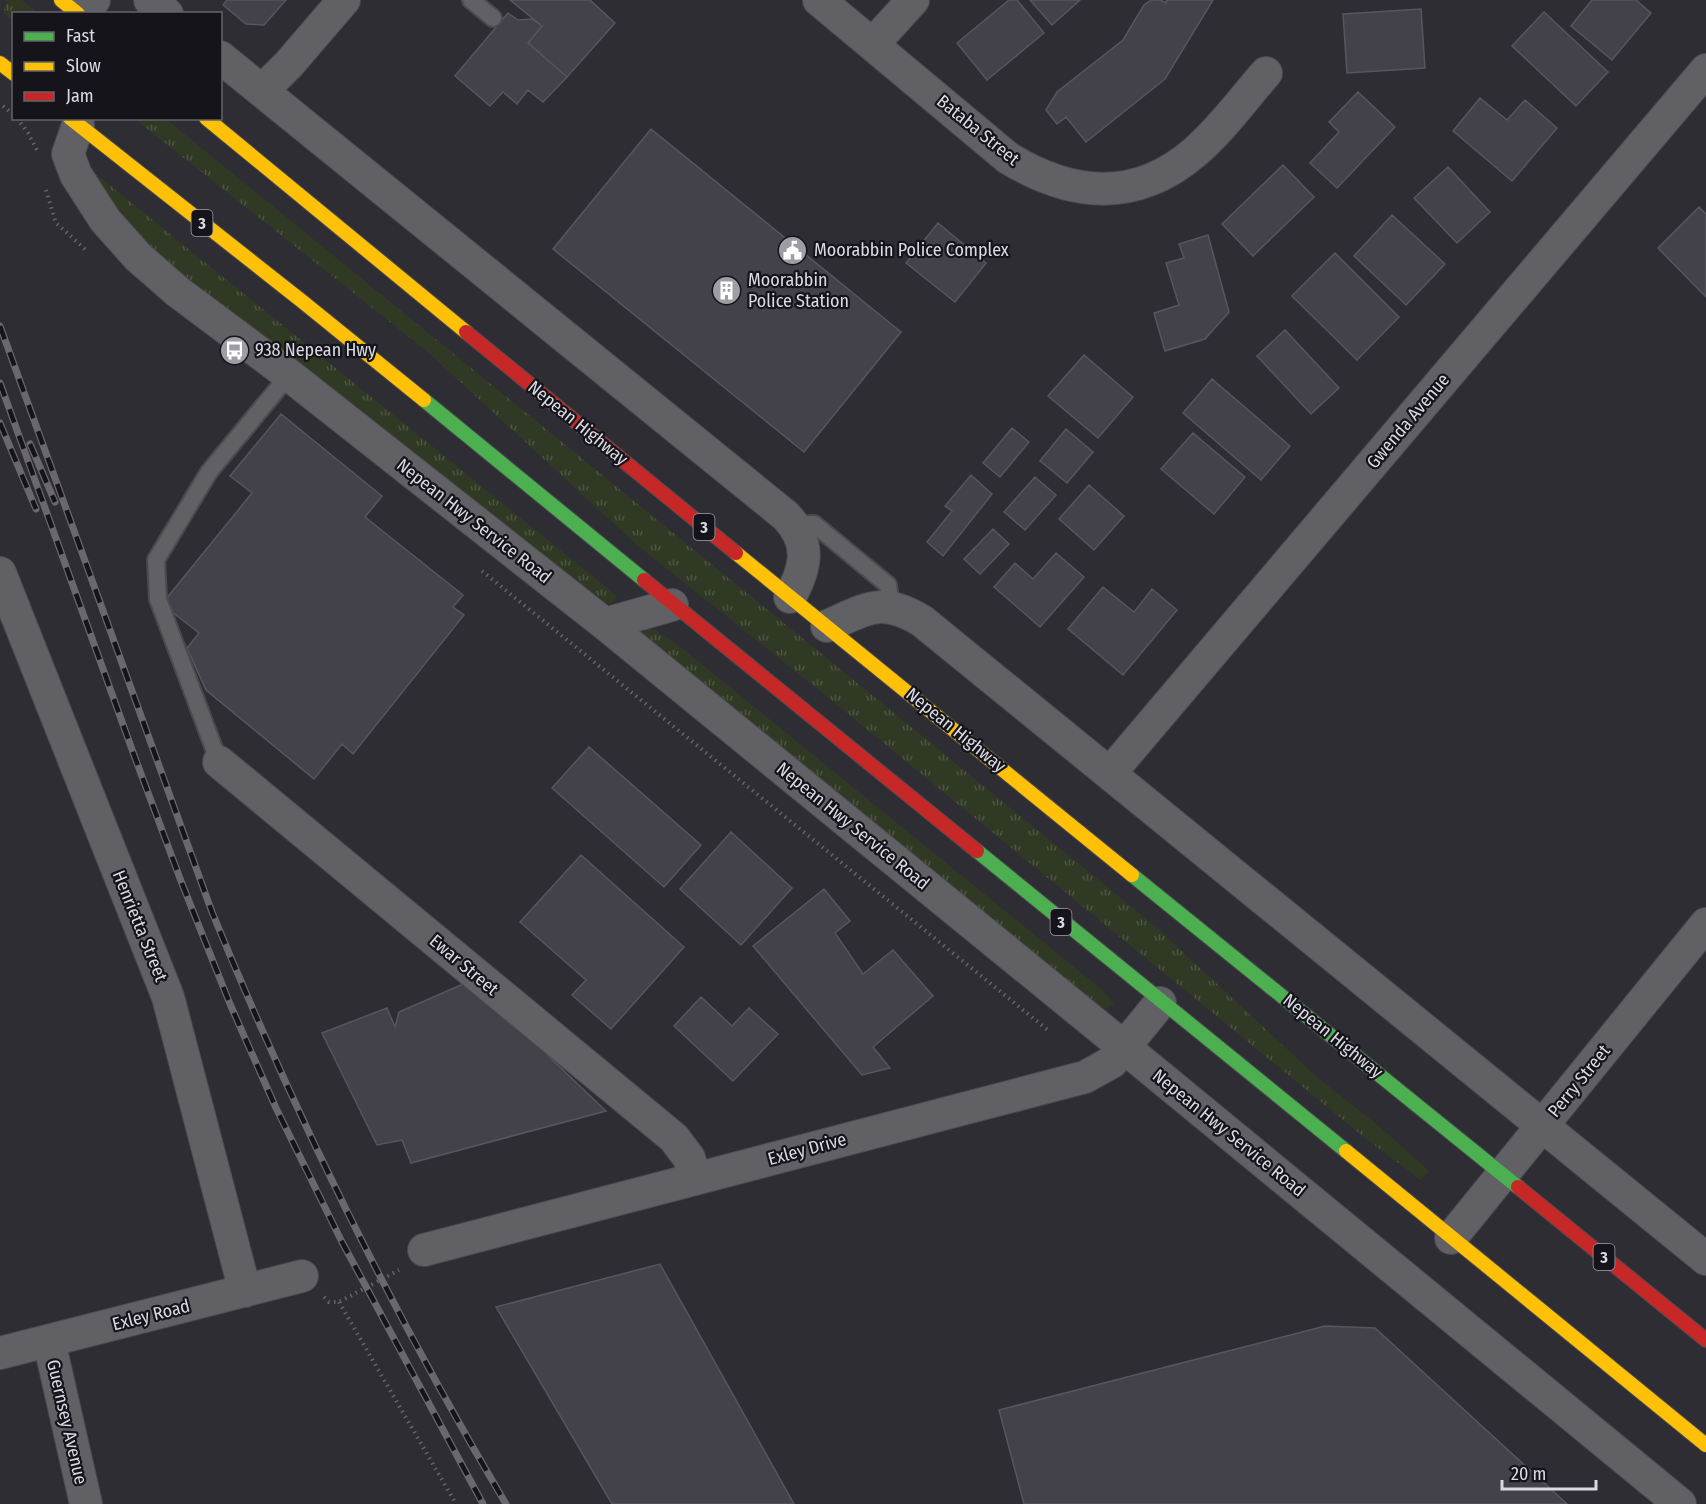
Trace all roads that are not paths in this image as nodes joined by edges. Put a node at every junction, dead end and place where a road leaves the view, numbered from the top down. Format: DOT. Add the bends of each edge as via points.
graph roads {
  1 [pos="61,0"];
  2 [pos="94,0"];
  3 [pos="150,0"];
  4 [pos="344,0"];
  5 [pos="471,0"];
  6 [pos="819,0"];
  7 [pos="914,0"];
  8 [pos="77,12"];
  9 [pos="82,12"];
  10 [pos="165,12"];
  11 [pos="493,18"];
  12 [pos="873,44"];
  13 [pos="222,59"];
  14 [pos="0,63"];
  15 [pos="1706,70"];
  16 [pos="12,72"];
  17 [pos="1266,73"];
  18 [pos="262,91"];
  19 [pos="208,120"];
  20 [pos="74,122"];
  21 [pos="289,375"];
  22 [pos="795,525"];
  23 [pos="0,573"];
  24 [pos="790,597"];
  25 [pos="672,605"];
  26 [pos="891,606"];
  27 [pos="605,624"];
  28 [pos="827,626"];
  29 [pos="219,762"];
  30 [pos="1110,773"];
  31 [pos="1706,924"];
  32 [pos="1160,1002"];
  33 [pos="1125,1048"];
  34 [pos="1544,1125"];
  35 [pos="1503,1174"];
  36 [pos="694,1178"];
  37 [pos="1451,1238"];
  38 [pos="424,1250"];
  39 [pos="1706,1258"];
  40 [pos="302,1276"];
  41 [pos="244,1291"];
  42 [pos="1706,1340"];
  43 [pos="49,1341"];
  44 [pos="0,1353"];
  45 [pos="1706,1445"];
  46 [pos="86,1504"];
  47 [pos="1680,1504"];
  1 -- 8 [label="highway"];
  2 -- 9 [label="street"];
  3 -- 10 [label="street"];
  4 -- 18 [label="street"];
  5 -- 11 [label="lane"];
  6 -- 12 [label="street, Bataba Street"];
  7 -- 12 [label="street"];
  12 -- 17 [label="street, Bataba Street" via="1008,158 1052,180 1088,188 1137,184 1179,165"];
  13 -- 18 [label="street"];
  14 -- 16 [label="highway"];
  15 -- 30 [label="street, Gwenda Avenue"];
  18 -- 22 [label="street"];
  19 -- 24 [label="highway, Nepean Highway / 3"];
  20 -- 21 [label="street, Nepean Hwy Service Road" via="68,154 76,175 105,220 138,257 178,292"];
  20 -- 25 [label="highway, 3" via="303,302"];
  21 -- 27 [label="street, Nepean Hwy Service Road"];
  21 -- 29 [label="lane" via="209,472 156,560 158,599"];
  22 -- 24 [label="street" via="804,548 804,564"];
  22 -- 26 [label="lane" via="814,524 888,585"];
  23 -- 41 [label="street, Henrietta Street" via="168,997"];
  24 -- 28 [label="highway, Nepean Highway / 3"];
  25 -- 27 [label="street"];
  25 -- 32 [label="highway, 3"];
  26 -- 28 [label="street" via="871,608"];
  26 -- 30 [label="street" via="922,621"];
  27 -- 33 [label="street, Nepean Hwy Service Road"];
  28 -- 35 [label="highway, Nepean Highway / 3"];
  29 -- 36 [label="street, Ewar Street" via="674,1138 689,1158"];
  30 -- 34 [label="street"];
  31 -- 34 [label="street, Perry Street"];
  32 -- 33 [label="street, Exley Drive"];
  32 -- 37 [label="highway, 3"];
  33 -- 36 [label="street, Exley Drive" via="1112,1062 1085,1077"];
  33 -- 47 [label="street, Nepean Hwy Service Road"];
  34 -- 35 [label="street, Perry Street"];
  34 -- 39 [label="street"];
  35 -- 37 [label="street, Perry Street"];
  35 -- 42 [label="highway, Nepean Highway / 3"];
  36 -- 38 [label="street, Exley Drive"];
  37 -- 45 [label="highway, 3"];
  40 -- 41 [label="street, Exley Road"];
  41 -- 43 [label="street, Exley Road"];
  43 -- 44 [label="street, Exley Road"];
  43 -- 46 [label="street, Guernsey Avenue"];
}
